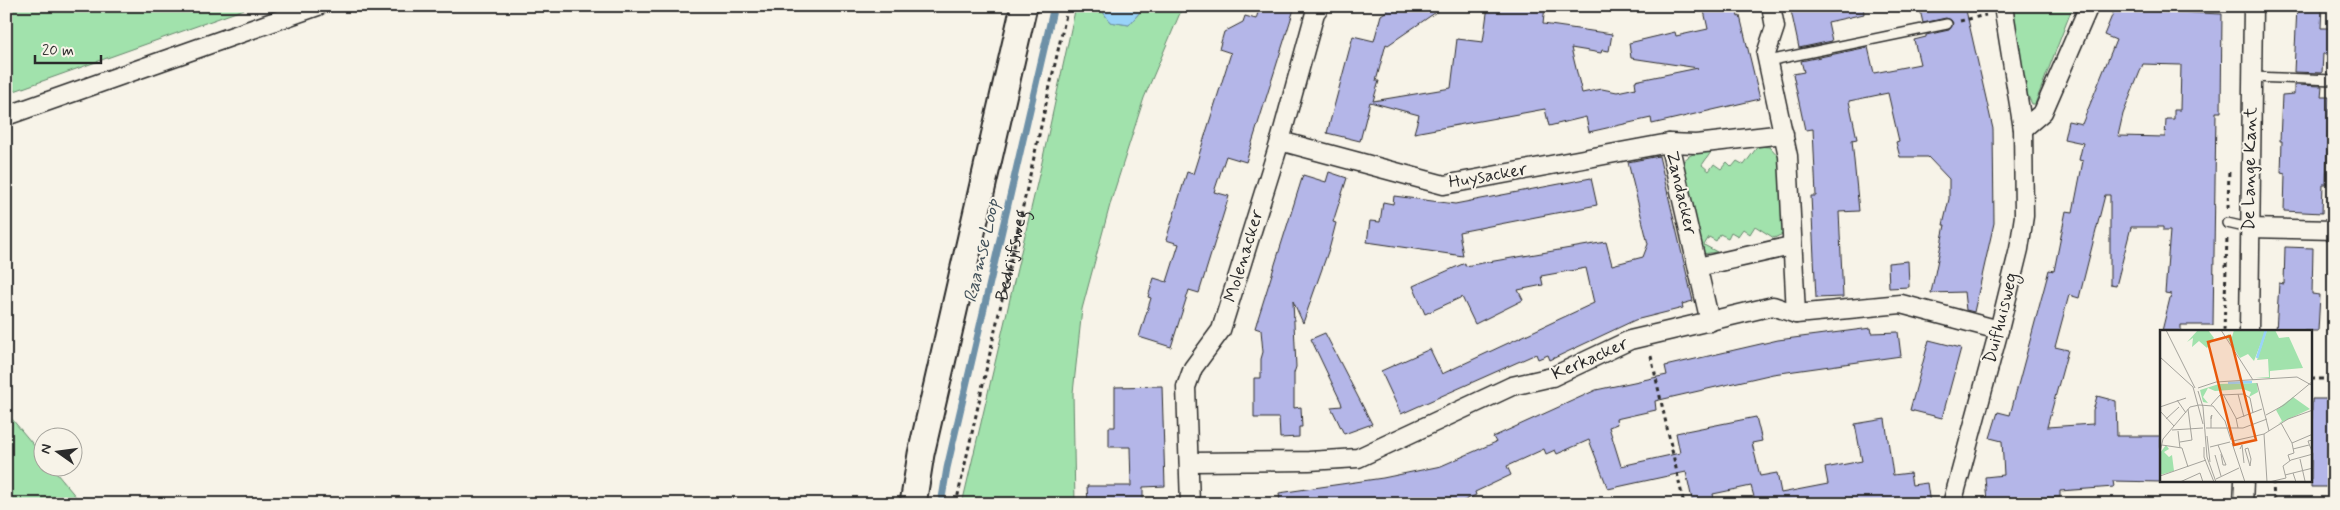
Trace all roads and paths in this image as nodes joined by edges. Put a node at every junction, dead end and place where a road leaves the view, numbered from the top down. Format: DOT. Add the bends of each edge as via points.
graph roads {
  1 [pos="318,6"];
  2 [pos="1024,6"];
  3 [pos="1068,6"];
  4 [pos="1320,6"];
  5 [pos="1771,6"];
  6 [pos="2088,6"];
  7 [pos="2254,6"];
  8 [pos="2003,9"];
  9 [pos="1947,24"];
  10 [pos="1768,61"];
  11 [pos="2252,77"];
  12 [pos="2334,80"];
  13 [pos="6,116"];
  14 [pos="2023,129"];
  15 [pos="1784,134"];
  16 [pos="1280,141"];
  17 [pos="1669,143"];
  18 [pos="2227,223"];
  19 [pos="2249,228"];
  20 [pos="2334,230"];
  21 [pos="1791,246"];
  22 [pos="1698,267"];
  23 [pos="1796,314"];
  24 [pos="1710,322"];
  25 [pos="1999,330"];
  26 [pos="2249,330"];
  27 [pos="1646,336"];
  28 [pos="2312,379"];
  29 [pos="2334,379"];
  30 [pos="1189,462"];
  31 [pos="2244,482"];
  32 [pos="2273,482"];
  33 [pos="913,504"];
  34 [pos="956,504"];
  35 [pos="1190,504"];
  36 [pos="1684,504"];
  37 [pos="1952,504"];
  38 [pos="2243,504"];
  39 [pos="2274,504"];
  1 -- 13 [label="street"];
  2 -- 33 [label="main road" via="923,444"];
  3 -- 34 [label="path, Bedrijfsweg"];
  4 -- 16 [label="street, Molenacker" via="1315,14"];
  5 -- 10 [label="street" via="1776,27 1766,54"];
  6 -- 14 [label="street" via="2043,112"];
  7 -- 11 [label="street, De Lange Kant"];
  8 -- 9 [label="path"];
  8 -- 14 [label="street, Duifhuisweg"];
  9 -- 10 [label="lane"];
  10 -- 15 [label="street"];
  11 -- 12 [label="lane"];
  11 -- 19 [label="street, De Lange Kant"];
  14 -- 25 [label="street, Duifhuisweg" via="2024,216"];
  15 -- 17 [label="street, Zandacker" via="1696,144"];
  15 -- 21 [label="street" via="1788,156"];
  16 -- 17 [label="street, Huysacker" via="1444,185"];
  16 -- 30 [label="street, Molenacker" via="1221,330 1193,368 1186,387"];
  17 -- 22 [label="street, Zandacker"];
  18 -- 19 [label="lane"];
  19 -- 20 [label="street"];
  19 -- 26 [label="street, De Lange Kant"];
  21 -- 22 [label="street"];
  21 -- 23 [label="street"];
  22 -- 24 [label="street, Zandacker"];
  23 -- 24 [label="street, Kerkacker" via="1773,306"];
  23 -- 25 [label="street, Kerkacker" via="1901,304"];
  24 -- 27 [label="street, Kerkacker"];
  25 -- 37 [label="street, Duifhuisweg"];
  27 -- 30 [label="street, Kerkacker" via="1630,340 1552,377 1512,386 1358,458 1309,462"];
  27 -- 36 [label="path"];
  28 -- 29 [label="path"];
  30 -- 35 [label="street, Molenacker"];
  31 -- 38 [label="street"];
  32 -- 39 [label="path"];
}
